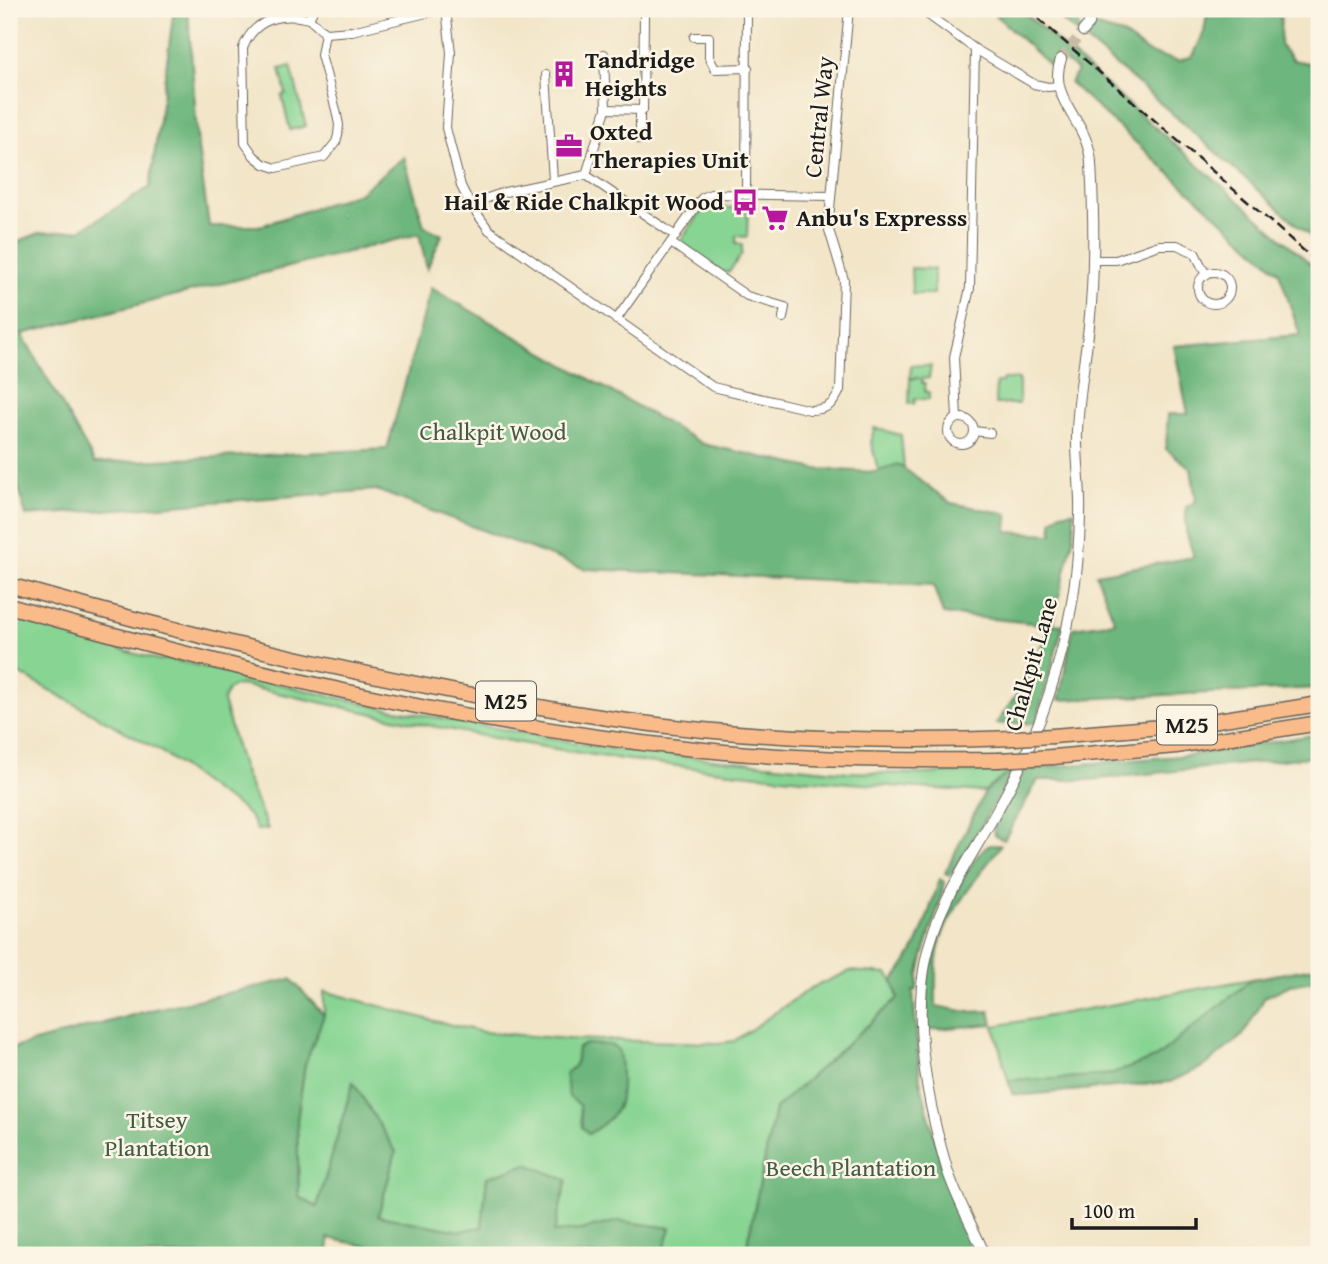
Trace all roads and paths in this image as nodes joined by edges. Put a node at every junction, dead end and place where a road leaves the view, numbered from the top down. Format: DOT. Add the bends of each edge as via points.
graph roads {
  1 [pos="314,9"];
  2 [pos="444,9"];
  3 [pos="747,9"];
  4 [pos="849,9"];
  5 [pos="920,9"];
  6 [pos="1091,9"];
  7 [pos="644,13"];
  8 [pos="309,19"];
  9 [pos="1083,32"];
  10 [pos="325,33"];
  11 [pos="694,37"];
  12 [pos="975,49"];
  13 [pos="604,54"];
  14 [pos="1061,59"];
  15 [pos="748,68"];
  16 [pos="546,75"];
  17 [pos="1058,86"];
  18 [pos="606,109"];
  19 [pos="640,110"];
  20 [pos="640,140"];
  21 [pos="586,175"];
  22 [pos="553,180"];
  23 [pos="746,195"];
  24 [pos="831,196"];
  25 [pos="470,204"];
  26 [pos="673,239"];
  27 [pos="1093,260"];
  28 [pos="1206,275"];
  29 [pos="783,318"];
  30 [pos="615,320"];
  31 [pos="957,418"];
  32 [pos="974,431"];
  33 [pos="989,433"];
  34 [pos="9,585"];
  35 [pos="9,606"];
  36 [pos="1319,704"];
  37 [pos="1319,723"];
  38 [pos="985,1255"];
  1 -- 8 [label="street"];
  2 -- 10 [label="street"];
  2 -- 25 [label="street, Central Way" via="451,53 446,128"];
  3 -- 15 [label="street"];
  4 -- 24 [label="street, Central Way"];
  5 -- 12 [label="street"];
  6 -- 9 [label="street"];
  7 -- 19 [label="street"];
  8 -- 10 [label="street"];
  8 -- 10 [label="street" via="283,16 263,22 243,48 244,143 264,164 276,168 324,157 335,142 339,125 321,55"];
  11 -- 15 [label="street" via="709,37 709,57 715,69"];
  12 -- 17 [label="street" via="1034,84"];
  12 -- 31 [label="street" via="970,288 954,357"];
  13 -- 18 [label="street"];
  14 -- 17 [label="street" via="1056,72"];
  15 -- 23 [label="street"];
  16 -- 22 [label="street"];
  17 -- 27 [label="street, Chalkpit Lane" via="1090,153"];
  18 -- 19 [label="street"];
  18 -- 21 [label="street"];
  19 -- 20 [label="street"];
  21 -- 22 [label="street"];
  21 -- 26 [label="street"];
  22 -- 25 [label="street"];
  23 -- 24 [label="street"];
  23 -- 26 [label="street" via="702,198"];
  24 -- 30 [label="street, Central Way" via="830,230 844,280 840,390 831,405 810,410 713,387"];
  25 -- 30 [label="street, Central Way" via="489,230"];
  26 -- 29 [label="street" via="747,296 785,307"];
  26 -- 30 [label="street"];
  27 -- 28 [label="street" via="1116,260 1159,245 1177,245 1195,253"];
  27 -- 38 [label="street, Chalkpit Lane" via="1077,433 1080,516 1068,622 1039,721 1000,807 952,885 923,976 926,1077 948,1171"];
  31 -- 32 [label="street" via="967,419"];
  31 -- 32 [label="street" via="948,428 951,441 967,443"];
  32 -- 33 [label="street"];
  34 -- 36 [label="highway, M25, bridge" via="326,665 480,696 703,730 883,741 1015,738 1186,725"];
  35 -- 37 [label="highway, M25, bridge" via="330,687 575,733 687,748 868,759 998,760 1187,744"];
}
